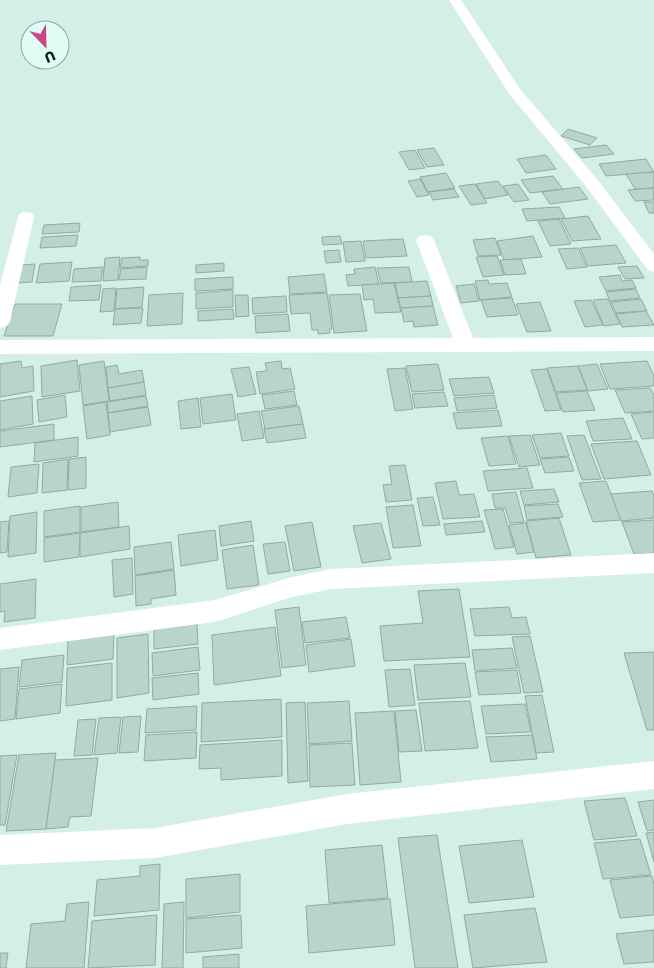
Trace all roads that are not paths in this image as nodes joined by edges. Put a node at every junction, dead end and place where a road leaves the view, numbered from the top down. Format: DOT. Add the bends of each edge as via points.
graph roads {
  1 [pos="455,0"];
  2 [pos="26,217"];
  3 [pos="425,240"];
  4 [pos="654,264"];
  5 [pos="0,322"];
  6 [pos="654,344"];
  7 [pos="466,346"];
  8 [pos="0,347"];
  9 [pos="654,563"];
  10 [pos="0,639"];
  11 [pos="654,775"];
  12 [pos="0,850"];
  1 -- 4 [label="street" via="515,92 591,182"];
  2 -- 5 [label="street"];
  3 -- 7 [label="street"];
  6 -- 7 [label="street"];
  7 -- 8 [label="street"];
  9 -- 10 [label="street" via="331,579 292,587 215,611"];
  11 -- 12 [label="street" via="347,809 155,843"];
}
